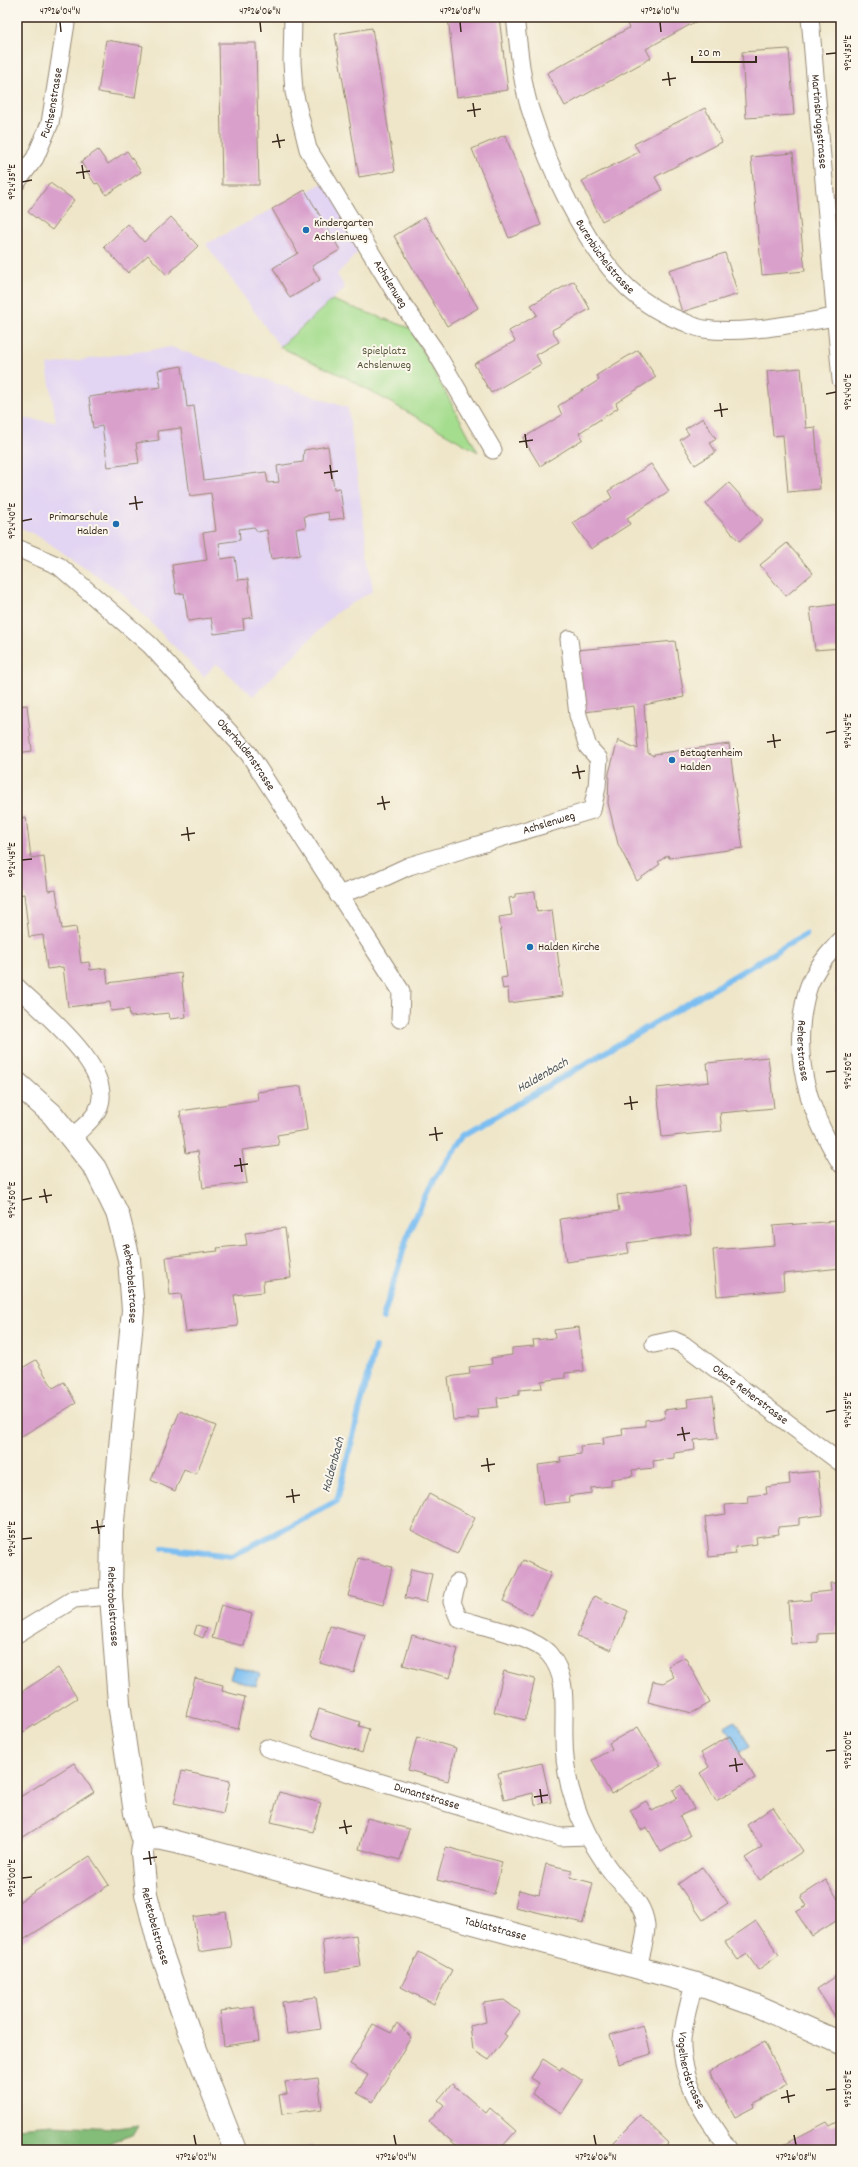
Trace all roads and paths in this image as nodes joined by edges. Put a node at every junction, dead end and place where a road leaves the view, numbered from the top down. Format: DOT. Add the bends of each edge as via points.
graph roads {
  1 [pos="67,17"];
  2 [pos="294,17"];
  3 [pos="515,17"];
  4 [pos="810,17"];
  5 [pos="17,182"];
  6 [pos="833,203"];
  7 [pos="836,317"];
  8 [pos="841,380"];
  9 [pos="494,450"];
  10 [pos="17,548"];
  11 [pos="569,639"];
  12 [pos="338,895"];
  13 [pos="841,940"];
  14 [pos="17,987"];
  15 [pos="400,1019"];
  16 [pos="17,1083"];
  17 [pos="72,1138"];
  18 [pos="841,1164"];
  19 [pos="654,1344"];
  20 [pos="841,1463"];
  21 [pos="457,1583"];
  22 [pos="111,1596"];
  23 [pos="17,1634"];
  24 [pos="267,1748"];
  25 [pos="588,1836"];
  26 [pos="144,1842"];
  27 [pos="638,1967"];
  28 [pos="694,1983"];
  29 [pos="841,2043"];
  30 [pos="235,2150"];
  31 [pos="729,2150"];
  1 -- 5 [label="street, Fuchsenstrasse" via="50,123 35,158"];
  2 -- 9 [label="street, Achslenweg" via="294,92 308,149 399,299 434,349"];
  3 -- 7 [label="street, Burenbüchelstrasse" via="523,78 542,142 584,228 613,272 628,288 657,310 703,329 730,332"];
  4 -- 6 [label="street, Martinsbruggstrasse"];
  6 -- 7 [label="street, Martinsbruggstrasse"];
  7 -- 8 [label="street, Martinsbruggstrasse"];
  10 -- 12 [label="street, Oberhaldenstrasse" via="59,566 155,651 249,754"];
  11 -- 12 [label="street, Achslenweg" via="578,714 588,747 598,759 597,787 592,810 409,866"];
  12 -- 15 [label="street, Oberhaldenstrasse" via="401,991"];
  13 -- 18 [label="street, Reherstrasse" via="821,964 809,986 803,1011 800,1046 802,1074 808,1095"];
  14 -- 17 [label="street" via="72,1040 93,1066 102,1089 98,1110"];
  16 -- 17 [label="street, Rehetobelstrasse" via="52,1114"];
  17 -- 22 [label="street, Rehetobelstrasse" via="95,1168 118,1215 129,1259 133,1310 112,1531"];
  19 -- 20 [label="street, Obere Reherstrasse" via="673,1340 684,1345"];
  21 -- 25 [label="street" via="452,1602 459,1619 530,1641 548,1653 558,1667 564,1688 567,1774 574,1802"];
  22 -- 23 [label="street" via="74,1599"];
  22 -- 26 [label="street, Rehetobelstrasse" via="119,1703 135,1813"];
  24 -- 25 [label="street, Dunantstrasse" via="560,1837"];
  25 -- 27 [label="street" via="606,1864 643,1911 646,1926"];
  26 -- 27 [label="street, Tablatstrasse" via="158,1838 174,1842"];
  26 -- 30 [label="street, Rehetobelstrasse" via="142,1853 146,1891 159,1945 185,2022"];
  27 -- 28 [label="street, Tablatstrasse"];
  28 -- 29 [label="street, Tablatstrasse" via="755,2005"];
  28 -- 31 [label="street, Vogelherdstrasse" via="682,2042 685,2062 703,2114"];
}
